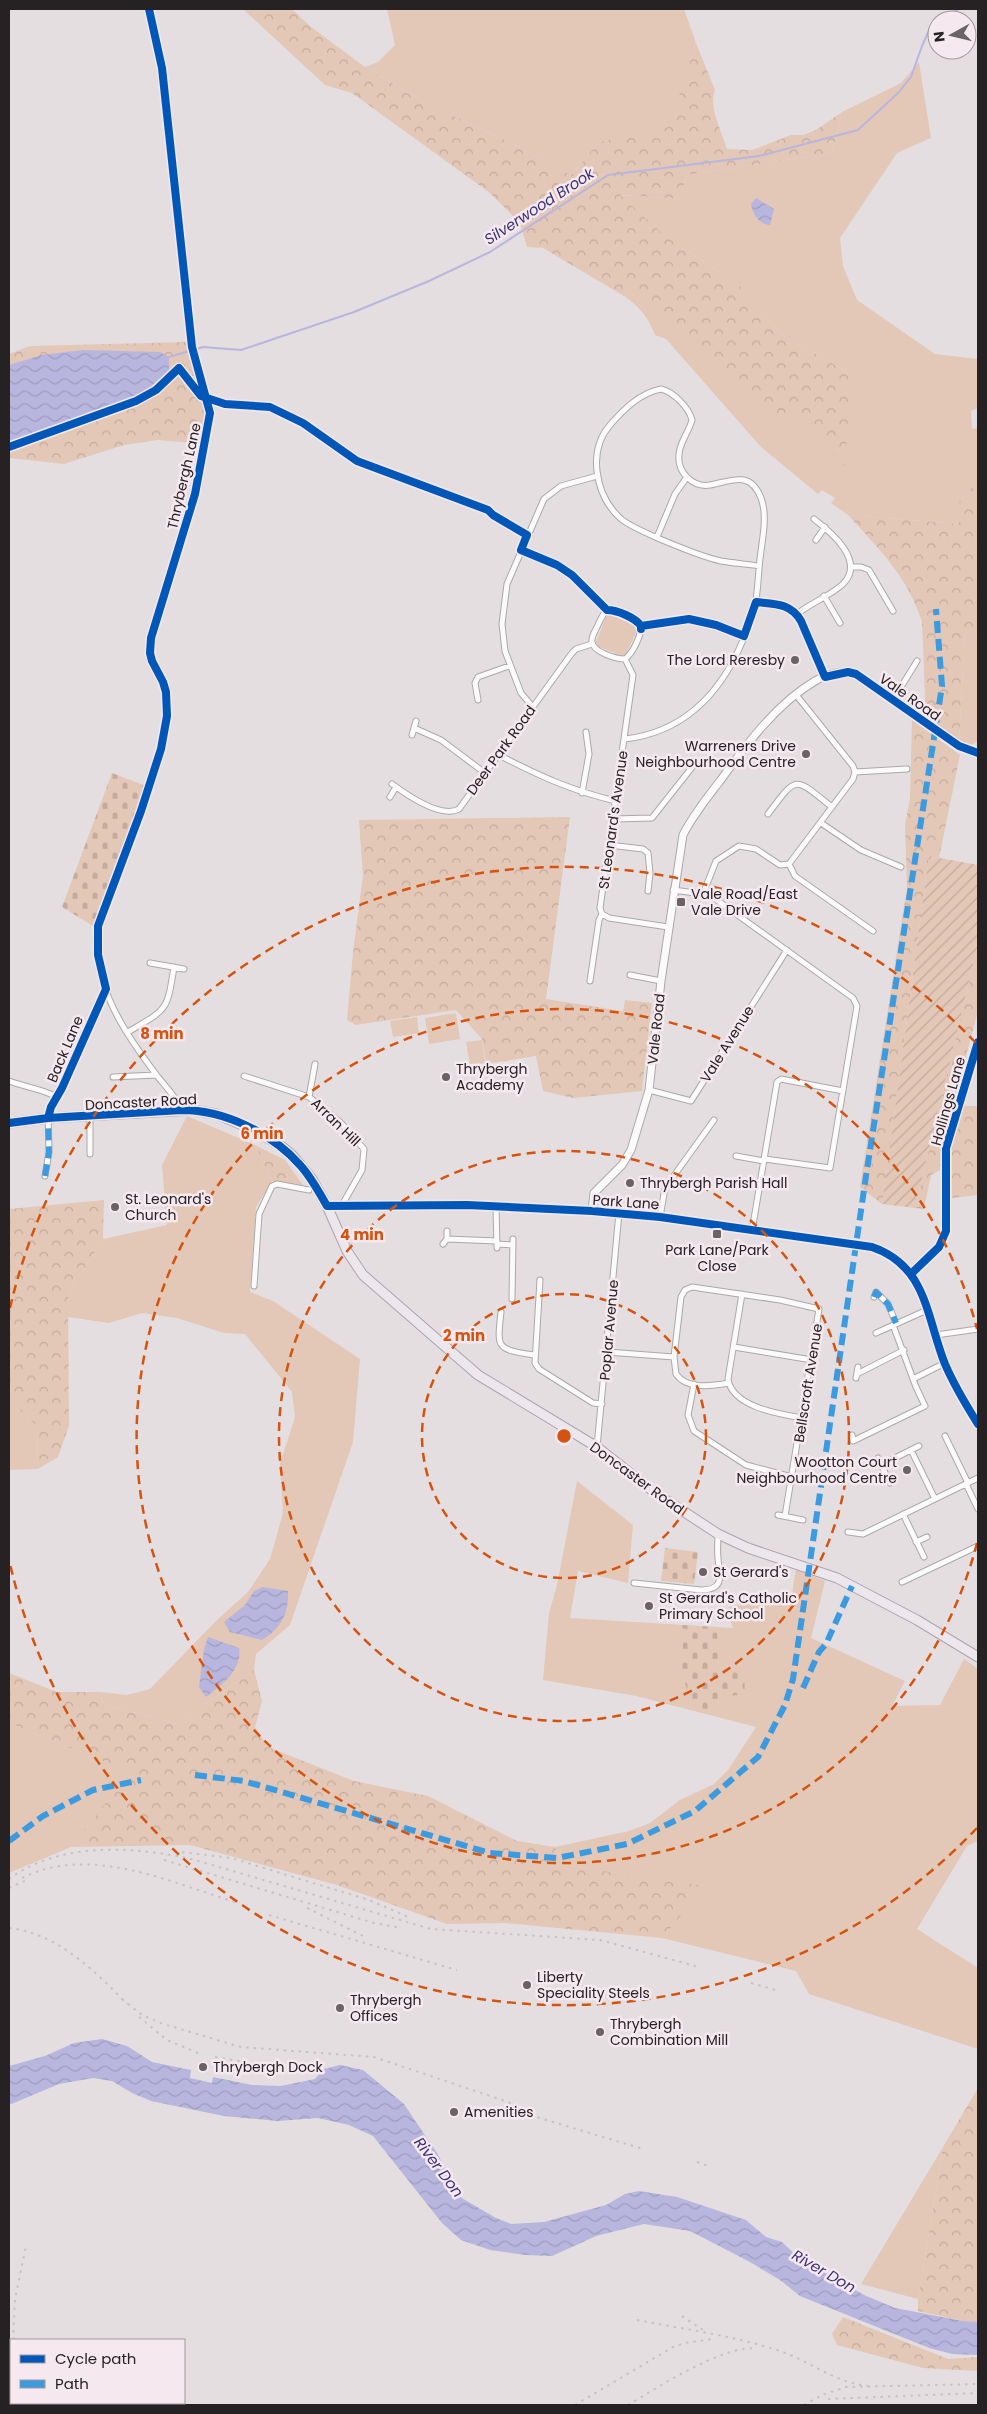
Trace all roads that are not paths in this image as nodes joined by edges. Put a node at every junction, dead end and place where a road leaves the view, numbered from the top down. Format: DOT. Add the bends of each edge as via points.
graph roads {
  1 [pos="149,9"];
  2 [pos="598,476"];
  3 [pos="687,477"];
  4 [pos="814,519"];
  5 [pos="825,527"];
  6 [pos="657,537"];
  7 [pos="816,540"];
  8 [pos="521,550"];
  9 [pos="759,566"];
  10 [pos="851,567"];
  11 [pos="824,596"];
  12 [pos="756,602"];
  13 [pos="607,610"];
  14 [pos="893,610"];
  15 [pos="797,614"];
  16 [pos="840,623"];
  17 [pos="641,626"];
  18 [pos="744,636"];
  19 [pos="592,644"];
  20 [pos="625,659"];
  21 [pos="917,661"];
  22 [pos="509,666"];
  23 [pos="825,677"];
  24 [pos="797,696"];
  25 [pos="478,700"];
  26 [pos="892,700"];
  27 [pos="532,706"];
  28 [pos="416,722"];
  29 [pos="414,728"];
  30 [pos="586,732"];
  31 [pos="412,735"];
  32 [pos="625,739"];
  33 [pos="978,753"];
  34 [pos="498,754"];
  35 [pos="696,761"];
  36 [pos="906,769"];
  37 [pos="485,772"];
  38 [pos="855,772"];
  39 [pos="582,793"];
  40 [pos="390,797"];
  41 [pos="616,801"];
  42 [pos="832,807"];
  43 [pos="768,814"];
  44 [pos="613,819"];
  45 [pos="821,823"];
  46 [pos="610,845"];
  47 [pos="789,864"];
  48 [pos="901,867"];
  49 [pos="648,890"];
  50 [pos="674,890"];
  51 [pos="703,894"];
  52 [pos="602,914"];
  53 [pos="668,927"];
  54 [pos="873,931"];
  55 [pos="787,950"];
  56 [pos="150,963"];
  57 [pos="174,967"];
  58 [pos="184,969"];
  59 [pos="630,975"];
  60 [pos="590,981"];
  61 [pos="661,981"];
  62 [pos="106,989"];
  63 [pos="128,1032"];
  64 [pos="978,1042"];
  65 [pos="315,1064"];
  66 [pos="156,1075"];
  67 [pos="244,1076"];
  68 [pos="113,1078"];
  69 [pos="9,1081"];
  70 [pos="649,1090"];
  71 [pos="843,1091"];
  72 [pos="57,1097"];
  73 [pos="309,1097"];
  74 [pos="182,1110"];
  75 [pos="90,1117"];
  76 [pos="48,1118"];
  77 [pos="714,1120"];
  78 [pos="9,1123"];
  79 [pos="90,1154"];
  80 [pos="736,1156"];
  81 [pos="764,1160"];
  82 [pos="45,1176"];
  83 [pos="309,1190"];
  84 [pos="342,1205"];
  85 [pos="327,1206"];
  86 [pos="496,1207"];
  87 [pos="592,1211"];
  88 [pos="619,1214"];
  89 [pos="660,1217"];
  90 [pos="448,1231"];
  91 [pos="752,1231"];
  92 [pos="448,1239"];
  93 [pos="443,1244"];
  94 [pos="497,1244"];
  95 [pos="912,1274"];
  96 [pos="540,1280"];
  97 [pos="254,1286"];
  98 [pos="742,1294"];
  99 [pos="874,1297"];
  100 [pos="512,1299"];
  101 [pos="927,1310"];
  102 [pos="501,1312"];
  103 [pos="894,1324"];
  104 [pos="978,1329"];
  105 [pos="876,1333"];
  106 [pos="936,1335"];
  107 [pos="734,1347"];
  108 [pos="904,1350"];
  109 [pos="607,1352"];
  110 [pos="534,1355"];
  111 [pos="674,1357"];
  112 [pos="812,1360"];
  113 [pos="945,1363"];
  114 [pos="858,1367"];
  115 [pos="912,1379"];
  116 [pos="729,1383"];
  117 [pos="694,1384"];
  118 [pos="602,1404"];
  119 [pos="802,1418"];
  120 [pos="978,1424"];
  121 [pos="852,1435"];
  122 [pos="945,1436"];
  123 [pos="919,1446"];
  124 [pos="597,1447"];
  125 [pos="911,1450"];
  126 [pos="878,1458"];
  127 [pos="881,1465"];
  128 [pos="792,1477"];
  129 [pos="978,1478"];
  130 [pos="890,1483"];
  131 [pos="967,1484"];
  132 [pos="936,1499"];
  133 [pos="978,1509"];
  134 [pos="903,1514"];
  135 [pos="778,1515"];
  136 [pos="785,1516"];
  137 [pos="803,1520"];
  138 [pos="848,1532"];
  139 [pos="718,1534"];
  140 [pos="927,1537"];
  141 [pos="916,1542"];
  142 [pos="978,1546"];
  143 [pos="924,1557"];
  144 [pos="634,1582"];
  145 [pos="902,1582"];
  146 [pos="978,1657"];
  1 -- 62 [label="street, Thrybergh Lane" via="162,68 192,346 208,398 210,424 196,494 151,638 150,654 166,692 167,716 161,749 96,935"];
  2 -- 3 [label="street" via="595,458 606,429 639,397 661,390 674,395 691,415 691,426 679,453 680,466"];
  2 -- 6 [label="street" via="605,499 620,518 632,527"];
  2 -- 8 [label="street" via="561,486 544,499"];
  3 -- 6 [label="street" via="675,494"];
  3 -- 9 [label="street" via="704,485 734,478 754,487 764,508"];
  4 -- 5 [label="street"];
  5 -- 7 [label="street"];
  5 -- 10 [label="street" via="835,536"];
  6 -- 9 [label="street" via="720,561"];
  8 -- 13 [label="street" via="557,564"];
  8 -- 22 [label="street" via="507,584 502,611 502,638"];
  9 -- 12 [label="street"];
  10 -- 11 [label="street" via="842,585"];
  10 -- 14 [label="street" via="869,570"];
  11 -- 15 [label="street"];
  11 -- 16 [label="street"];
  12 -- 15 [label="street" via="787,606"];
  12 -- 18 [label="street"];
  13 -- 17 [label="street"];
  13 -- 19 [label="street"];
  15 -- 23 [label="street"];
  17 -- 18 [label="street" via="689,619"];
  17 -- 20 [label="street" via="641,632"];
  18 -- 32 [label="street" via="725,678 696,710 658,731"];
  19 -- 20 [label="street" via="595,649"];
  19 -- 27 [label="street, Deer Park Road" via="572,653"];
  20 -- 32 [label="street, St Leonard's Avenue" via="633,675"];
  21 -- 26 [label="street"];
  22 -- 25 [label="street" via="478,678 475,683"];
  22 -- 27 [label="street" via="521,693"];
  23 -- 24 [label="street, Vale Road" via="807,686"];
  23 -- 26 [label="street, Vale Road" via="848,672 856,674"];
  24 -- 38 [label="street"];
  24 -- 50 [label="street, Vale Road" via="756,733 693,817 680,846"];
  26 -- 33 [label="street, Vale Road" via="959,746"];
  27 -- 34 [label="street, Deer Park Road"];
  28 -- 29 [label="street"];
  29 -- 31 [label="street"];
  29 -- 37 [label="street" via="441,740"];
  30 -- 39 [label="street" via="589,754"];
  32 -- 41 [label="street, St Leonard's Avenue"];
  34 -- 37 [label="street, Deer Park Road"];
  34 -- 39 [label="street"];
  35 -- 44 [label="street" via="652,818"];
  36 -- 38 [label="street"];
  37 -- 40 [label="street, Deer Park Road" via="454,811 424,804 394,786"];
  38 -- 42 [label="street" via="854,779"];
  39 -- 41 [label="street"];
  41 -- 44 [label="street, St Leonard's Avenue"];
  42 -- 43 [label="street" via="798,783 788,786"];
  42 -- 45 [label="street"];
  44 -- 46 [label="street, St Leonard's Avenue"];
  45 -- 47 [label="street"];
  45 -- 48 [label="street" via="861,850"];
  46 -- 49 [label="street" via="648,853"];
  46 -- 52 [label="street, St Leonard's Avenue" via="600,908"];
  47 -- 51 [label="street" via="780,865 756,848 739,846 716,861"];
  47 -- 54 [label="street" via="795,876"];
  50 -- 51 [label="street"];
  50 -- 53 [label="street, Vale Road"];
  51 -- 55 [label="street" via="714,898"];
  52 -- 53 [label="street" via="609,918"];
  52 -- 60 [label="street, St Leonard's Avenue"];
  53 -- 61 [label="street, Vale Road"];
  55 -- 70 [label="street, Vale Avenue" via="691,1101"];
  55 -- 71 [label="street" via="856,1002"];
  56 -- 57 [label="street"];
  57 -- 58 [label="street"];
  57 -- 63 [label="street" via="165,1007 158,1015"];
  59 -- 61 [label="street"];
  61 -- 70 [label="street, Vale Road"];
  62 -- 63 [label="street"];
  62 -- 72 [label="street, Back Lane"];
  63 -- 66 [label="street"];
  64 -- 95 [label="street, Hollings Lane" via="946,1148 946,1231 939,1247"];
  65 -- 73 [label="street, Arran Hill"];
  66 -- 68 [label="street"];
  66 -- 74 [label="street"];
  67 -- 73 [label="street"];
  69 -- 72 [label="street" via="44,1090"];
  70 -- 87 [label="street, Vale Road" via="632,1150 594,1193"];
  71 -- 81 [label="street" via="830,1168"];
  71 -- 81 [label="street" via="778,1080"];
  72 -- 76 [label="street, Back Lane"];
  73 -- 84 [label="street, Arran Hill" via="341,1122 364,1149 362,1170"];
  74 -- 75 [label="main road, Doncaster Road"];
  74 -- 85 [label="main road, Doncaster Road" via="216,1114 280,1145 301,1166"];
  75 -- 76 [label="main road, Doncaster Road"];
  75 -- 79 [label="street"];
  76 -- 78 [label="main road, Doncaster Road"];
  76 -- 82 [label="street" via="49,1152"];
  77 -- 89 [label="street" via="665,1188"];
  80 -- 81 [label="street"];
  81 -- 91 [label="street"];
  83 -- 97 [label="street" via="277,1184 272,1186 259,1214"];
  84 -- 85 [label="street, Park Lane"];
  84 -- 86 [label="street, Park Lane"];
  85 -- 124 [label="main road, Doncaster Road" via="354,1265 373,1285 478,1375"];
  86 -- 87 [label="street, Park Lane"];
  86 -- 94 [label="street"];
  87 -- 88 [label="street, Park Lane"];
  88 -- 89 [label="street, Park Lane"];
  88 -- 109 [label="street, Poplar Avenue"];
  89 -- 91 [label="street, Park Lane"];
  90 -- 92 [label="street"];
  91 -- 95 [label="street, Park Lane" via="872,1247 898,1259"];
  92 -- 93 [label="street"];
  92 -- 94 [label="street"];
  94 -- 100 [label="street" via="513,1242"];
  95 -- 101 [label="street"];
  96 -- 110 [label="street"];
  98 -- 107 [label="street"];
  98 -- 111 [label="street" via="692,1287 685,1290 681,1297"];
  98 -- 112 [label="street, Bellscroft Avenue" via="819,1309"];
  99 -- 103 [label="street" via="876,1292 886,1300"];
  101 -- 103 [label="street"];
  101 -- 106 [label="street"];
  102 -- 110 [label="street" via="498,1335 502,1347 509,1352"];
  103 -- 105 [label="street"];
  103 -- 108 [label="street"];
  104 -- 106 [label="street"];
  106 -- 113 [label="street"];
  107 -- 112 [label="street"];
  107 -- 116 [label="street"];
  108 -- 114 [label="street" via="857,1376"];
  108 -- 115 [label="street"];
  109 -- 111 [label="street"];
  109 -- 118 [label="street, Poplar Avenue"];
  110 -- 118 [label="street" via="539,1369 593,1403"];
  111 -- 117 [label="street" via="674,1368 679,1378"];
  112 -- 119 [label="street, Bellscroft Avenue"];
  113 -- 115 [label="street"];
  113 -- 120 [label="street"];
  115 -- 121 [label="street" via="925,1406 853,1441"];
  116 -- 117 [label="street"];
  116 -- 119 [label="street" via="735,1393 756,1406"];
  117 -- 128 [label="street" via="688,1421 694,1431 746,1465"];
  118 -- 124 [label="street, Poplar Avenue"];
  119 -- 128 [label="street, Bellscroft Avenue"];
  122 -- 131 [label="street"];
  123 -- 125 [label="street"];
  124 -- 139 [label="main road, Doncaster Road" via="654,1492"];
  125 -- 127 [label="street"];
  125 -- 132 [label="street"];
  126 -- 127 [label="street"];
  127 -- 130 [label="street"];
  128 -- 136 [label="street, Bellscroft Avenue"];
  129 -- 131 [label="street"];
  131 -- 132 [label="street"];
  131 -- 133 [label="street"];
  132 -- 134 [label="street"];
  134 -- 138 [label="street" via="863,1534"];
  134 -- 141 [label="street"];
  135 -- 136 [label="street"];
  136 -- 137 [label="street"];
  139 -- 144 [label="street" via="720,1576 712,1590"];
  139 -- 146 [label="main road, Doncaster Road" via="748,1548 837,1578"];
  140 -- 141 [label="street"];
  141 -- 143 [label="street"];
  142 -- 145 [label="street"];
}
